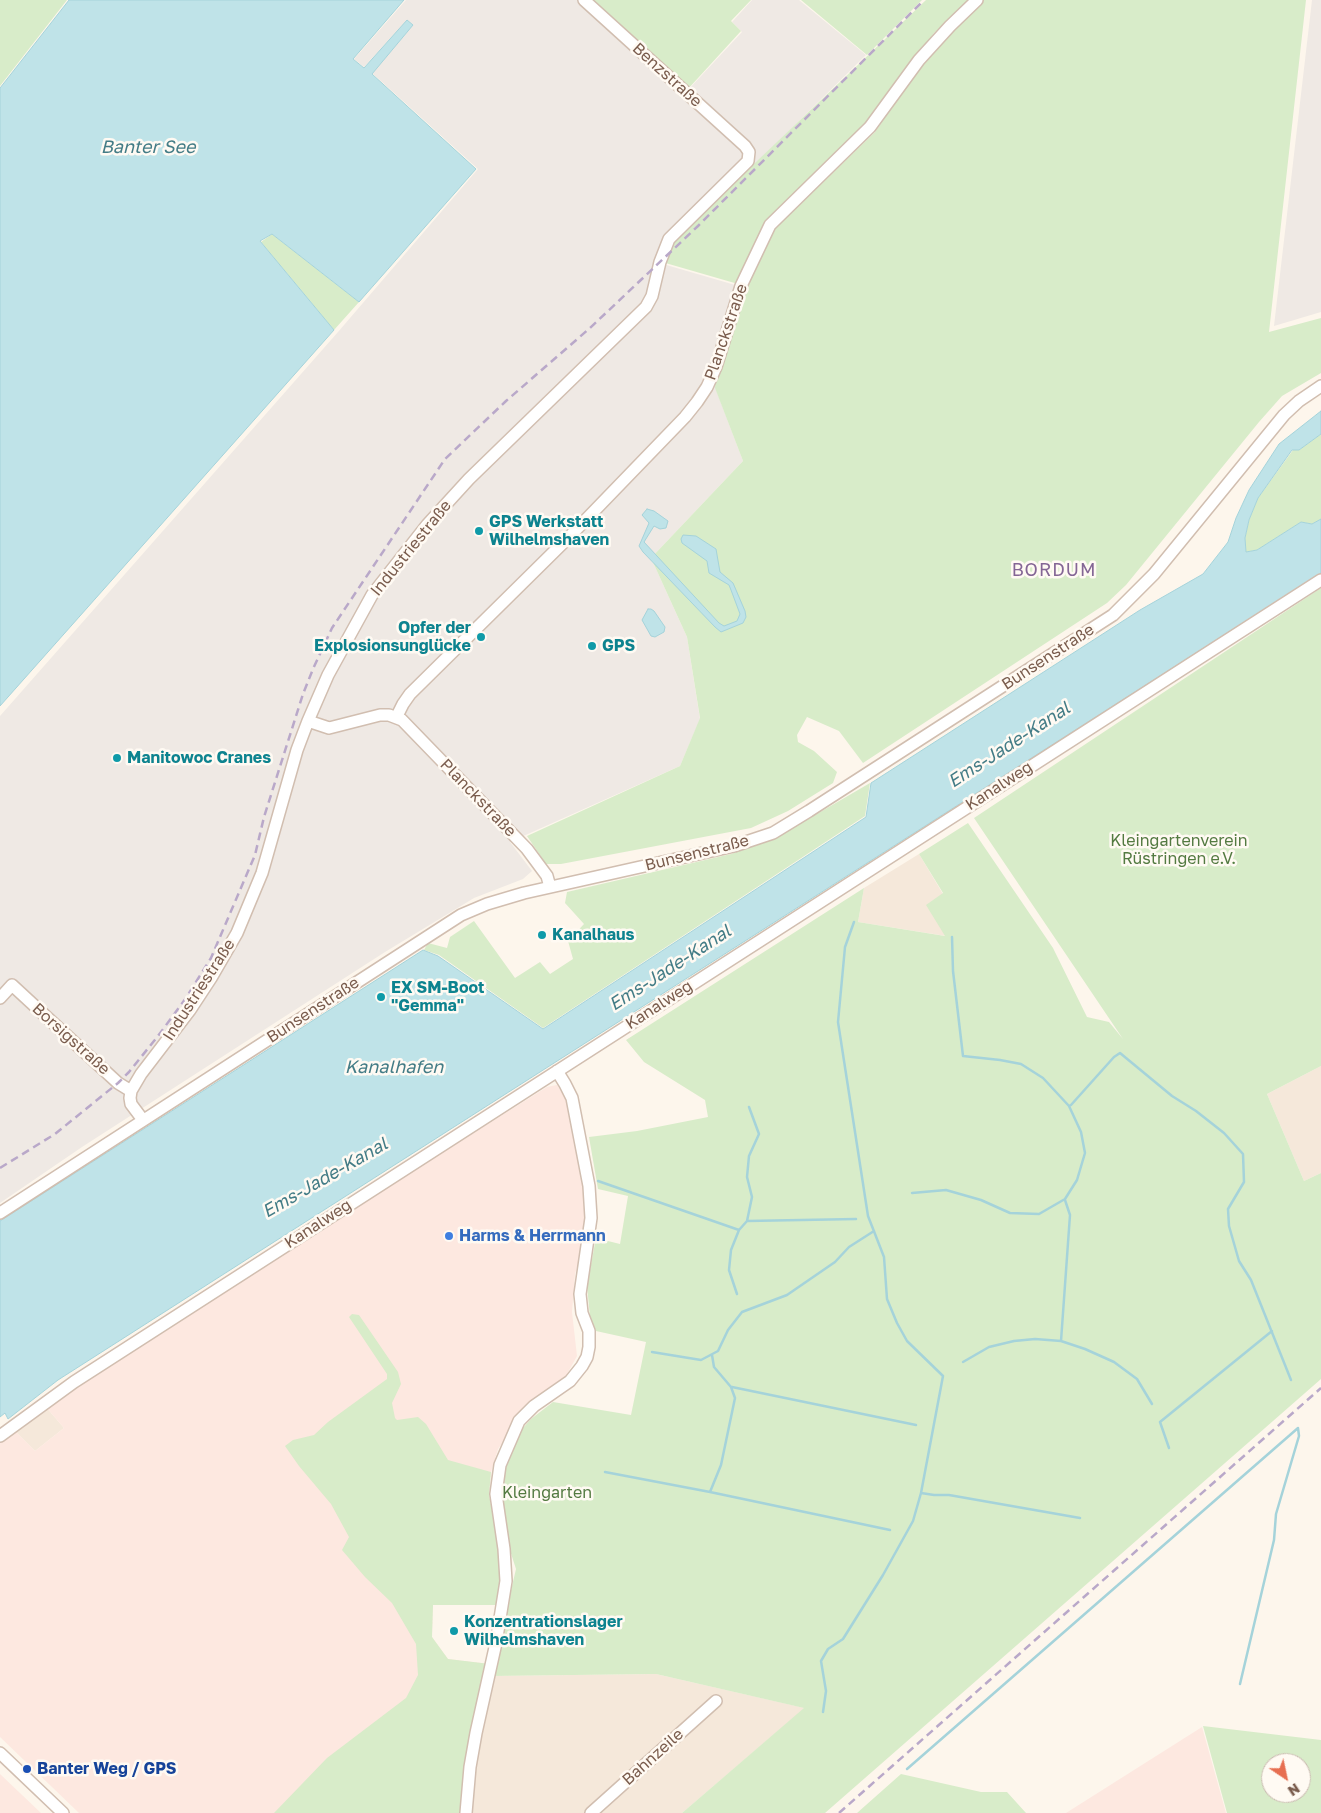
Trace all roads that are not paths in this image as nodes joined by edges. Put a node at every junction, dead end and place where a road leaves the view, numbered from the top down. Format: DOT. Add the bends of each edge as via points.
graph roads {
  1 [pos="584,0"];
  2 [pos="977,0"];
  3 [pos="749,152"];
  4 [pos="1321,386"];
  5 [pos="1321,580"];
  6 [pos="397,716"];
  7 [pos="308,721"];
  8 [pos="550,886"];
  9 [pos="0,998"];
  10 [pos="557,1071"];
  11 [pos="131,1091"];
  12 [pos="142,1120"];
  13 [pos="0,1213"];
  14 [pos="0,1436"];
  15 [pos="716,1701"];
  16 [pos="0,1753"];
  17 [pos="63,1813"];
  18 [pos="466,1813"];
  19 [pos="591,1813"];
  1 -- 3 [label="street, Benzstraße"];
  2 -- 6 [label="street, Planckstraße" via="919,60 870,128 770,225 741,286 716,367 707,387 685,417 410,694"];
  3 -- 7 [label="street, Industriestraße" via="748,161 669,239 646,307 469,479 427,525 372,595 328,675"];
  4 -- 8 [label="street, Bunsenstraße" via="1284,415 1154,574 1113,615 810,812 773,833 734,846"];
  5 -- 10 [label="street, Kanalweg"];
  6 -- 7 [label="street" via="380,716 329,728"];
  6 -- 8 [label="street, Planckstraße" via="527,849 547,876"];
  7 -- 11 [label="street, Industriestraße" via="262,873 237,933 212,978"];
  8 -- 12 [label="street, Bunsenstraße" via="487,904 455,919"];
  9 -- 11 [label="street, Borsigstraße" via="12,985 118,1083"];
  10 -- 14 [label="street, Kanalweg" via="74,1382"];
  10 -- 18 [label="street" via="572,1098 589,1186 591,1218 580,1294 582,1313 589,1331 589,1348 582,1366 570,1381 523,1417 500,1464 496,1494 506,1581 470,1767"];
  11 -- 12 [label="street" via="131,1104"];
  12 -- 13 [label="street, Bunsenstraße"];
  15 -- 19 [label="street, Bahnzeile"];
  16 -- 17 [label="street"];
}
